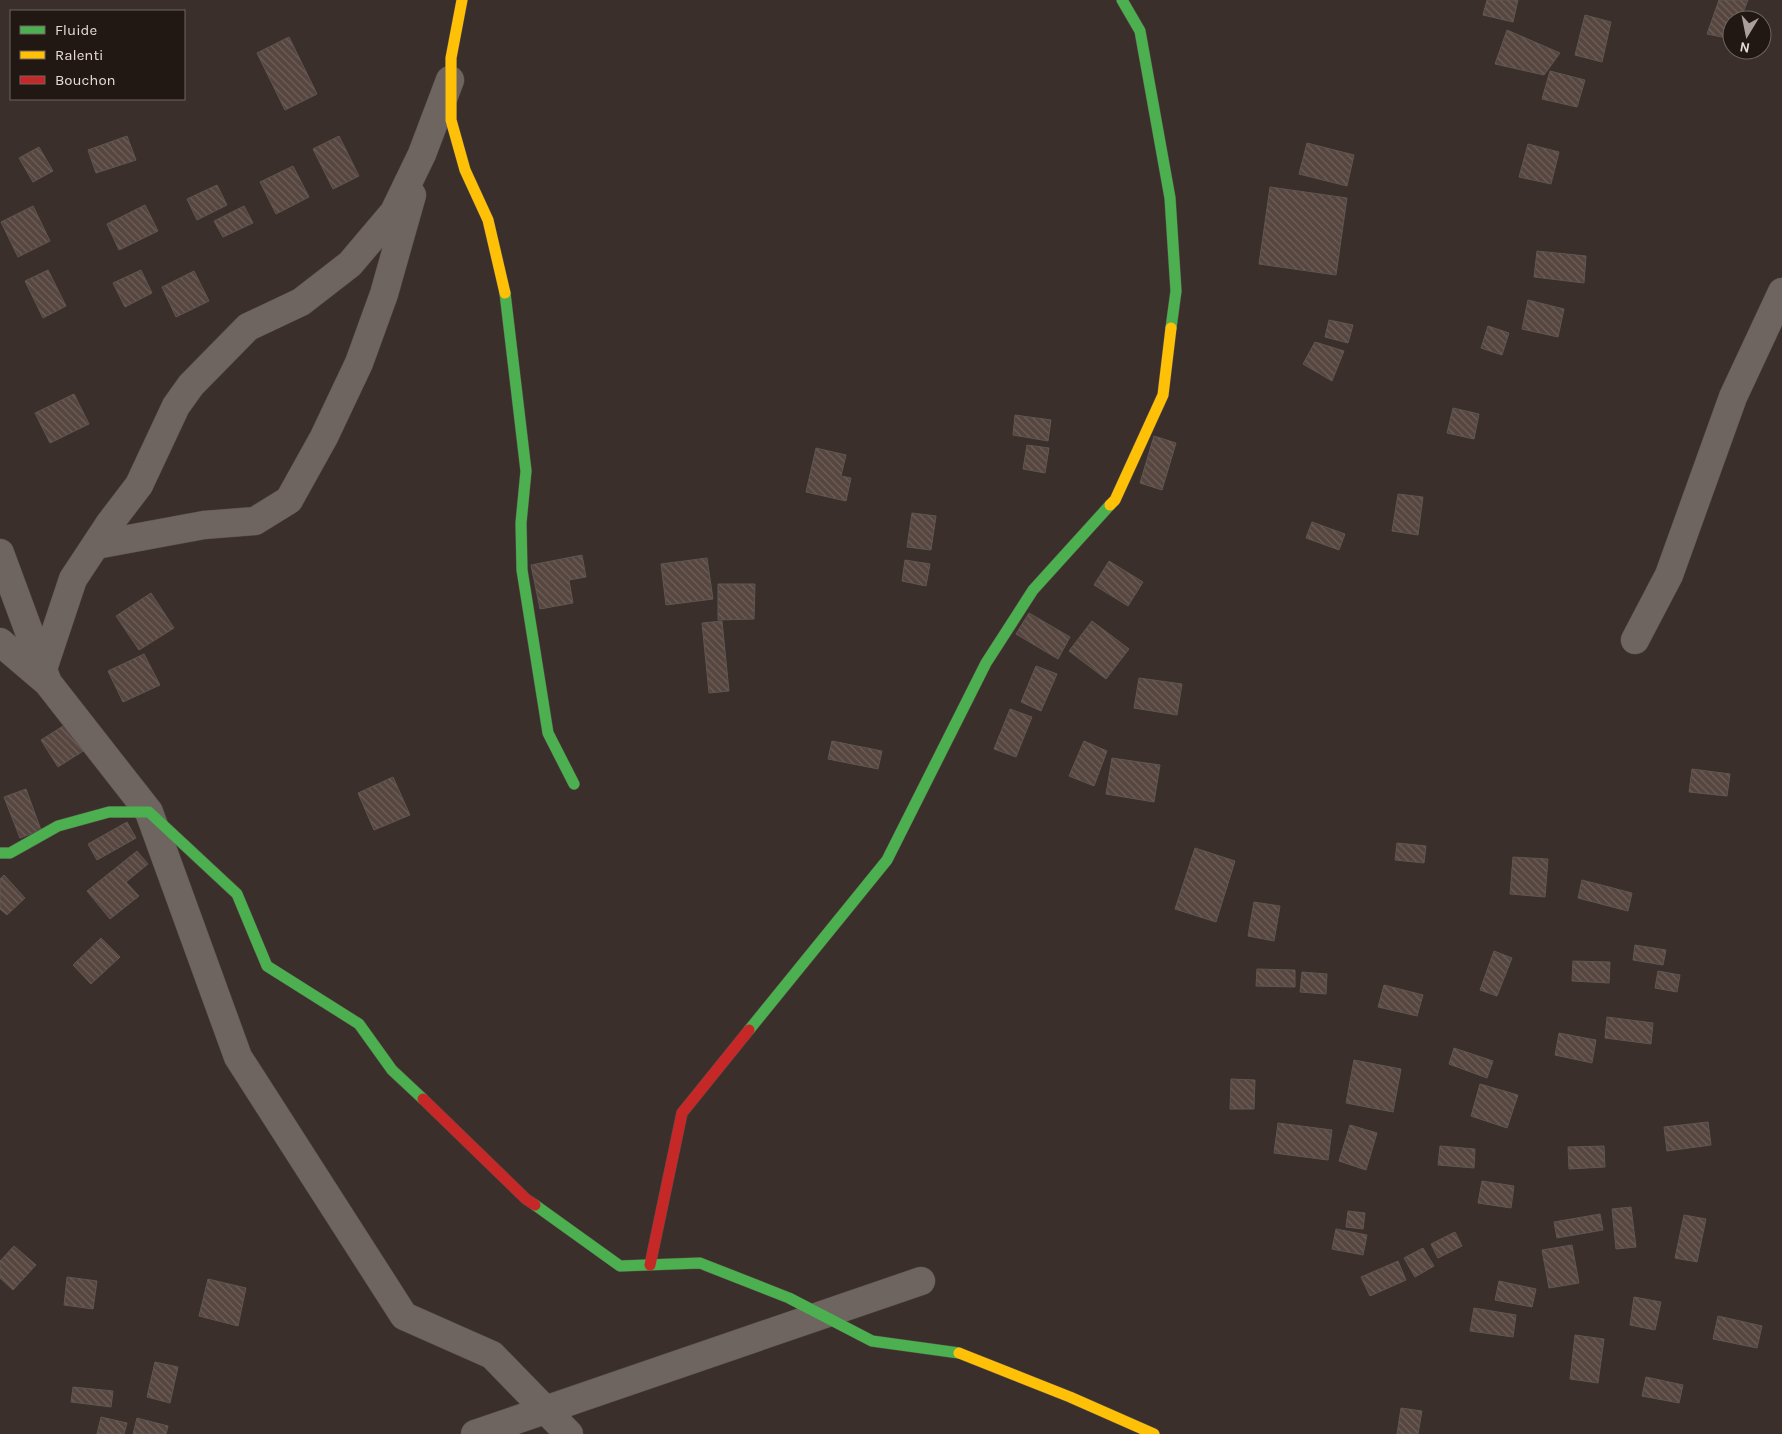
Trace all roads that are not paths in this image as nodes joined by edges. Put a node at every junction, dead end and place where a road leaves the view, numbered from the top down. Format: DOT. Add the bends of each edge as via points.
graph roads {
  1 [pos="462,0"];
  2 [pos="1122,0"];
  3 [pos="451,78"];
  4 [pos="422,154"];
  5 [pos="1782,292"];
  6 [pos="96,544"];
  7 [pos="0,553"];
  8 [pos="1635,640"];
  9 [pos="0,642"];
  10 [pos="46,676"];
  11 [pos="574,784"];
  12 [pos="149,812"];
  13 [pos="0,853"];
  14 [pos="650,1265"];
  15 [pos="921,1281"];
  16 [pos="822,1315"];
  17 [pos="545,1409"];
  18 [pos="475,1434"];
  19 [pos="569,1434"];
  20 [pos="1154,1434"];
  1 -- 3 [label="street" via="451,58"];
  2 -- 14 [label="street" via="1140,31 1170,198 1176,291 1163,395 1115,500 1033,590 986,663 887,860 682,1113"];
  3 -- 4 [label="street"];
  3 -- 11 [label="street" via="451,120 465,170 488,220 505,291 526,472 521,523 522,570 548,733"];
  4 -- 6 [label="street" via="394,212 350,264 301,302 248,327 191,385 176,406 139,485"];
  4 -- 6 [label="street" via="384,294 359,363 324,437 289,500 255,521 204,525"];
  5 -- 8 [label="street" via="1733,397 1669,575"];
  6 -- 10 [label="street" via="73,579"];
  7 -- 10 [label="street"];
  9 -- 10 [label="street"];
  10 -- 12 [label="street"];
  12 -- 13 [label="street" via="109,812 58,826 10,853"];
  12 -- 14 [label="street" via="237,894 268,966 359,1024 392,1070 526,1199 620,1266"];
  12 -- 17 [label="street" via="238,1057 404,1316 492,1355"];
  14 -- 16 [label="street" via="700,1263 789,1298"];
  15 -- 16 [label="street"];
  16 -- 17 [label="street"];
  16 -- 20 [label="street" via="872,1341 956,1352"];
  17 -- 18 [label="street"];
  17 -- 19 [label="street"];
}
